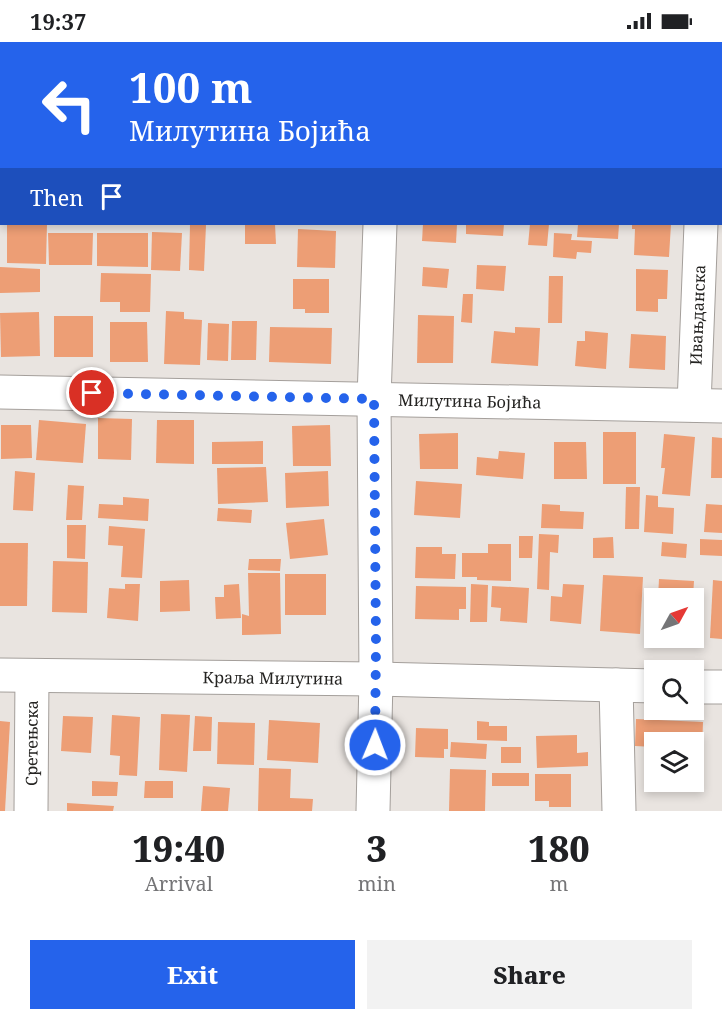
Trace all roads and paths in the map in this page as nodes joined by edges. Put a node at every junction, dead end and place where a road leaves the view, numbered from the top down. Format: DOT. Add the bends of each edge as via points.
graph roads {
  1 [pos="380,225"];
  2 [pos="701,225"];
  3 [pos="0,392"];
  4 [pos="374,399"];
  5 [pos="708,406"];
  6 [pos="0,675"];
  7 [pos="32,676"];
  8 [pos="376,680"];
  9 [pos="616,685"];
  10 [pos="644,686"];
  11 [pos="704,687"];
  12 [pos="722,687"];
  13 [pos="31,811"];
  14 [pos="373,811"];
  15 [pos="619,811"];
  1 -- 4 [label="street"];
  2 -- 5 [label="street, Ивањданска"];
  3 -- 4 [label="street, Милутина Бојића"];
  4 -- 5 [label="street, Милутина Бојића"];
  4 -- 8 [label="street"];
  6 -- 7 [label="street, Краља Милутина"];
  7 -- 8 [label="street, Краља Милутина"];
  7 -- 13 [label="street, Сретењска"];
  8 -- 9 [label="street, Краља Милутина"];
  8 -- 14 [label="street"];
  9 -- 10 [label="street, Краља Милутина"];
  9 -- 15 [label="street"];
  11 -- 12 [label="street"];
}
